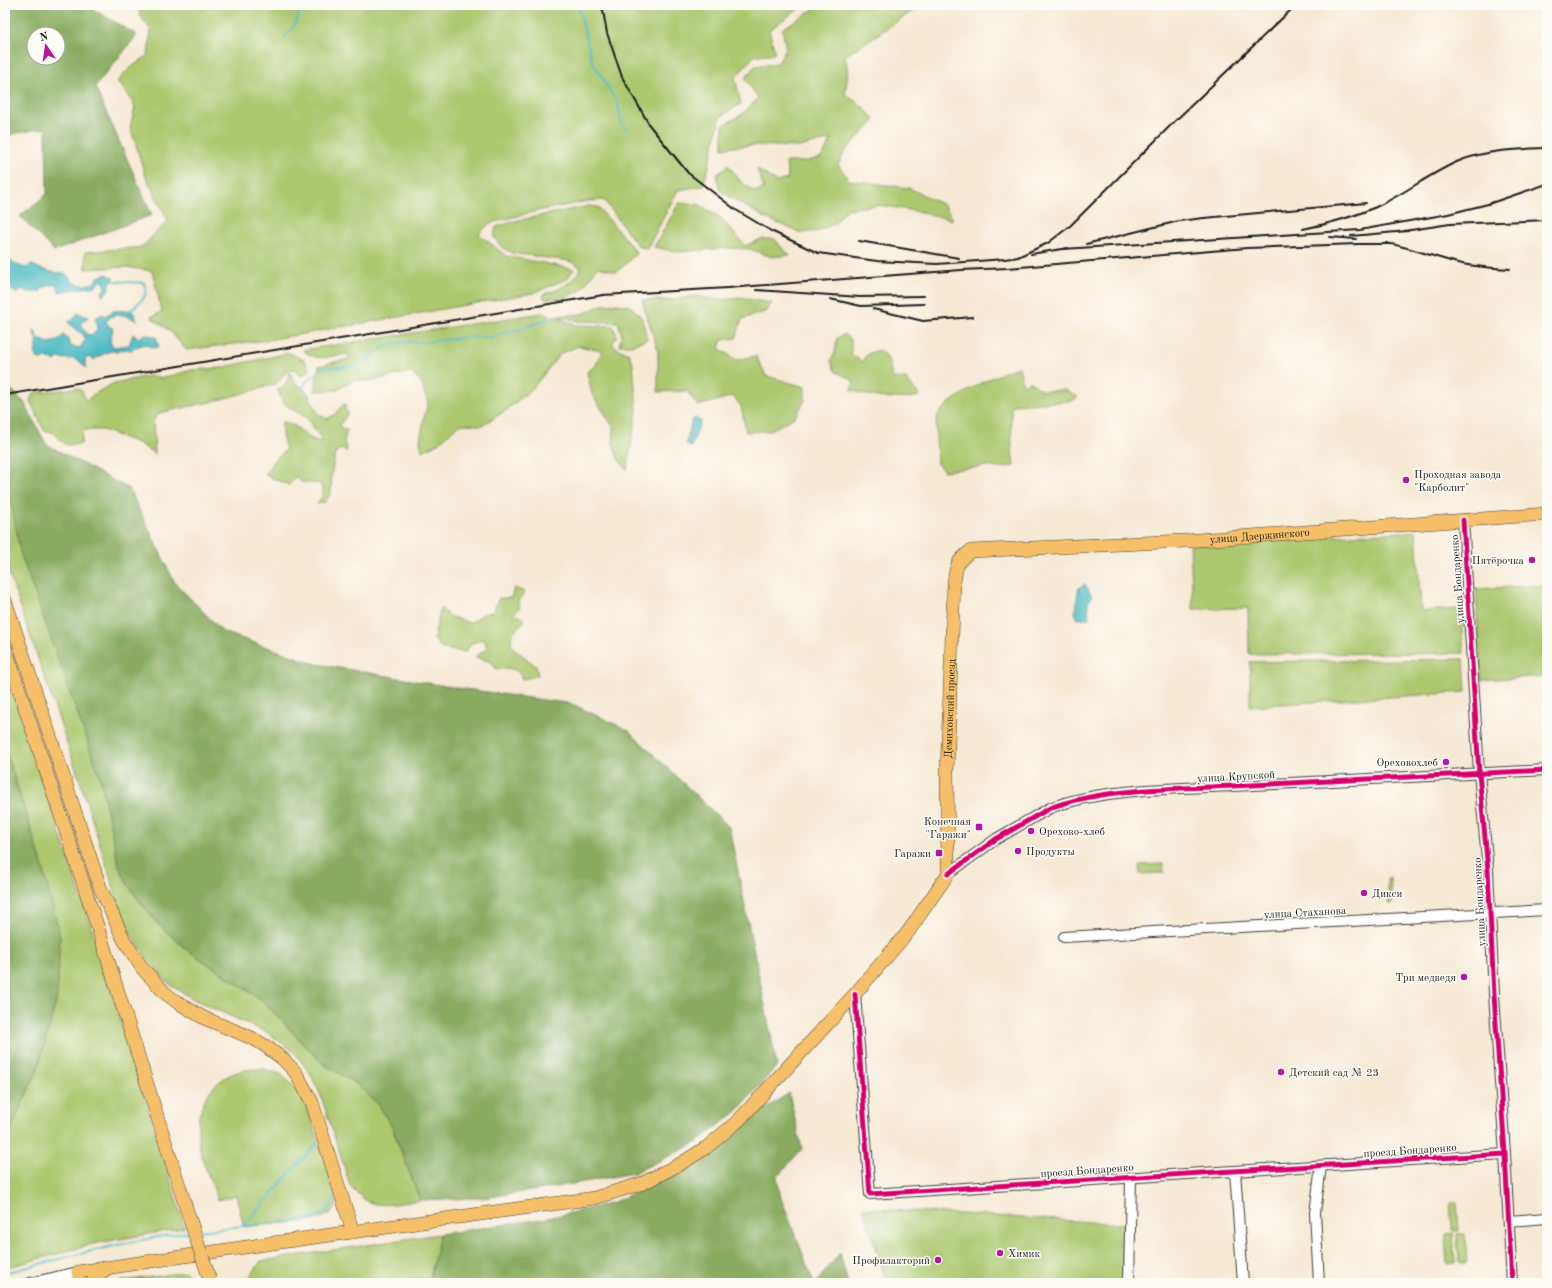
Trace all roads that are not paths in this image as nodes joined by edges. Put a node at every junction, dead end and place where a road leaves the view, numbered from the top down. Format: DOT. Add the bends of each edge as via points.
graph roads {
  1 [pos="1547,514"];
  2 [pos="1463,520"];
  3 [pos="971,551"];
  4 [pos="5,600"];
  5 [pos="5,647"];
  6 [pos="1547,770"];
  7 [pos="1479,773"];
  8 [pos="948,874"];
  9 [pos="1547,910"];
  10 [pos="1490,914"];
  11 [pos="1064,937"];
  12 [pos="855,994"];
  13 [pos="1505,1154"];
  14 [pos="1321,1166"];
  15 [pos="1235,1171"];
  16 [pos="1131,1177"];
  17 [pos="1547,1218"];
  18 [pos="1509,1221"];
  19 [pos="353,1232"];
  20 [pos="112,1266"];
  21 [pos="79,1278"];
  22 [pos="210,1282"];
  23 [pos="30,1283"];
  24 [pos="92,1283"];
  25 [pos="1129,1283"];
  26 [pos="1243,1283"];
  27 [pos="1319,1283"];
  28 [pos="1512,1283"];
  1 -- 2 [label="main road, улица Дзержинского"];
  2 -- 3 [label="main road, улица Дзержинского" via="1185,541"];
  2 -- 7 [label="street, улица Бондаренко"];
  3 -- 8 [label="main road, Демиховский проезд" via="960,559 954,582 947,772"];
  4 -- 19 [label="main road" via="100,886 124,940 142,968 165,993 204,1018 264,1045 296,1073 312,1102"];
  5 -- 22 [label="main road, bridge" via="99,930"];
  6 -- 7 [label="street, улица Крупской"];
  7 -- 8 [label="street, улица Крупской" via="1105,794 1059,804 1044,811 996,838"];
  7 -- 10 [label="street, улица Бондаренко"];
  8 -- 12 [label="main road" via="908,932"];
  9 -- 10 [label="street, улица Стаханова"];
  10 -- 11 [label="street, улица Стаханова"];
  10 -- 13 [label="street, улица Бондаренко"];
  12 -- 16 [label="street, проезд Бондаренко" via="870,1194"];
  12 -- 19 [label="main road" via="739,1120 707,1147 643,1183 595,1198"];
  13 -- 14 [label="street, проезд Бондаренко"];
  13 -- 18 [label="street, улица Бондаренко"];
  14 -- 15 [label="street, проезд Бондаренко"];
  14 -- 27 [label="street" via="1315,1213"];
  15 -- 16 [label="street, проезд Бондаренко"];
  15 -- 26 [label="street"];
  16 -- 25 [label="street"];
  17 -- 18 [label="street"];
  18 -- 28 [label="street, улица Бондаренко"];
  19 -- 20 [label="main road"];
  20 -- 21 [label="main road"];
  20 -- 24 [label="main road" via="97,1275"];
  21 -- 23 [label="street"];
}
